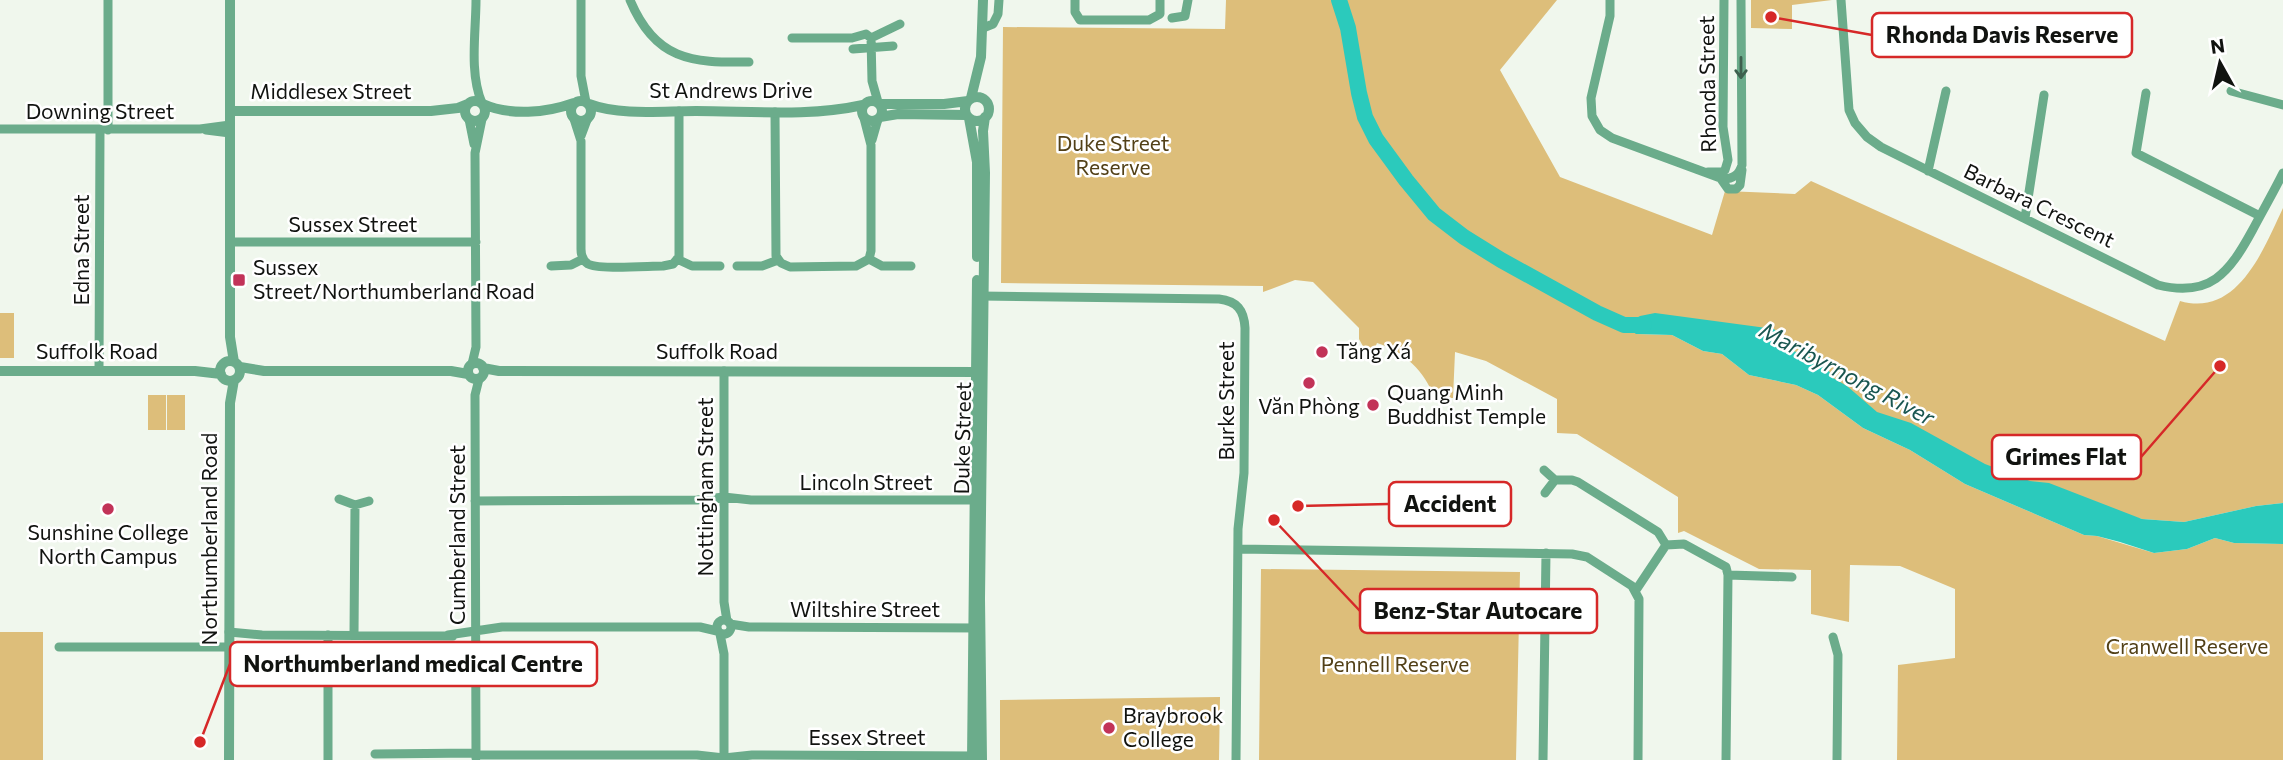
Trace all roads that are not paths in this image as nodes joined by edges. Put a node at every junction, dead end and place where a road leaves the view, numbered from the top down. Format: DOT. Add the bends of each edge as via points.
graph roads {
  1 [pos="108,0"];
  2 [pos="230,0"];
  3 [pos="476,0"];
  4 [pos="581,0"];
  5 [pos="630,0"];
  6 [pos="983,0"];
  7 [pos="999,0"];
  8 [pos="1075,0"];
  9 [pos="1160,0"];
  10 [pos="1188,0"];
  11 [pos="1609,0"];
  12 [pos="1724,0"];
  13 [pos="1741,0"];
  14 [pos="1841,0"];
  15 [pos="1172,18"];
  16 [pos="900,24"];
  17 [pos="983,29"];
  18 [pos="792,38"];
  19 [pos="872,38"];
  20 [pos="893,46"];
  21 [pos="853,49"];
  22 [pos="872,49"];
  23 [pos="749,62"];
  24 [pos="475,68"];
  25 [pos="872,81"];
  26 [pos="1946,91"];
  27 [pos="2231,91"];
  28 [pos="2146,93"];
  29 [pos="2044,95"];
  30 [pos="969,99"];
  31 [pos="986,101"];
  32 [pos="469,103"];
  33 [pos="482,103"];
  34 [pos="581,103"];
  35 [pos="879,103"];
  36 [pos="2283,104"];
  37 [pos="864,110"];
  38 [pos="230,111"];
  39 [pos="431,111"];
  40 [pos="516,111"];
  41 [pos="537,111"];
  42 [pos="635,111"];
  43 [pos="679,111"];
  44 [pos="775,111"];
  45 [pos="483,117"];
  46 [pos="968,117"];
  47 [pos="985,117"];
  48 [pos="468,118"];
  49 [pos="573,118"];
  50 [pos="879,118"];
  51 [pos="587,119"];
  52 [pos="0,129"];
  53 [pos="230,129"];
  54 [pos="104,130"];
  55 [pos="581,141"];
  56 [pos="871,145"];
  57 [pos="475,153"];
  58 [pos="1696,170"];
  59 [pos="1928,171"];
  60 [pos="2283,173"];
  61 [pos="2260,216"];
  62 [pos="2025,218"];
  63 [pos="230,242"];
  64 [pos="476,242"];
  65 [pos="583,259"];
  66 [pos="677,259"];
  67 [pos="869,259"];
  68 [pos="778,260"];
  69 [pos="551,266"];
  70 [pos="720,266"];
  71 [pos="737,266"];
  72 [pos="911,266"];
  73 [pos="980,296"];
  74 [pos="99,371"];
  75 [pos="230,371"];
  76 [pos="476,371"];
  77 [pos="724,371"];
  78 [pos="978,371"];
  79 [pos="0,372"];
  80 [pos="1544,470"];
  81 [pos="1555,480"];
  82 [pos="1545,494"];
  83 [pos="339,499"];
  84 [pos="724,500"];
  85 [pos="977,500"];
  86 [pos="369,501"];
  87 [pos="475,501"];
  88 [pos="355,505"];
  89 [pos="1666,545"];
  90 [pos="1238,549"];
  91 [pos="1546,553"];
  92 [pos="1728,575"];
  93 [pos="1792,576"];
  94 [pos="1636,590"];
  95 [pos="724,627"];
  96 [pos="976,628"];
  97 [pos="475,631"];
  98 [pos="328,635"];
  99 [pos="354,635"];
  100 [pos="1833,637"];
  101 [pos="229,639"];
  102 [pos="59,647"];
  103 [pos="375,754"];
  104 [pos="475,756"];
  105 [pos="724,757"];
  106 [pos="977,758"];
  107 [pos="229,760"];
  108 [pos="328,760"];
  109 [pos="1236,760"];
  110 [pos="1543,760"];
  111 [pos="1638,760"];
  112 [pos="1726,760"];
  113 [pos="1837,760"];
  1 -- 54 [label="street, Edna Street"];
  2 -- 38 [label="street, Northumberland Road"];
  3 -- 24 [label="street"];
  4 -- 34 [label="street"];
  5 -- 23 [label="street" via="648,33 671,52 699,62"];
  6 -- 17 [label="street"];
  7 -- 17 [label="street" via="999,14"];
  8 -- 9 [label="street" via="1080,20 1155,18 1160,14"];
  10 -- 15 [label="street" via="1185,16"];
  11 -- 58 [label="street" via="1610,16 1592,90 1592,116 1612,138"];
  12 -- 58 [label="street, Rhonda Street" via="1723,127 1728,160 1722,172"];
  13 -- 58 [label="street, Rhonda Street, one-way" via="1742,165 1735,177 1721,179"];
  14 -- 59 [label="street, Barbara Crescent" via="1847,95 1855,123 1867,137"];
  16 -- 19 [label="street"];
  17 -- 30 [label="street" via="981,57"];
  17 -- 31 [label="street"];
  18 -- 19 [label="street" via="866,34"];
  19 -- 22 [label="street"];
  20 -- 22 [label="street"];
  21 -- 22 [label="street"];
  22 -- 25 [label="street"];
  24 -- 32 [label="street"];
  24 -- 33 [label="street"];
  25 -- 35 [label="street"];
  25 -- 37 [label="street"];
  26 -- 59 [label="street"];
  27 -- 36 [label="street"];
  28 -- 61 [label="street" via="2136,153"];
  29 -- 62 [label="street"];
  30 -- 31 [label="street"];
  30 -- 35 [label="street" via="944,104"];
  30 -- 46 [label="street"];
  31 -- 47 [label="street"];
  32 -- 33 [label="street"];
  32 -- 39 [label="street, Middlesex Street"];
  32 -- 48 [label="street"];
  33 -- 40 [label="street, St Andrews Drive"];
  33 -- 45 [label="street"];
  34 -- 41 [label="street, St Andrews Drive"];
  34 -- 42 [label="street, St Andrews Drive"];
  34 -- 49 [label="street" via="571,110"];
  34 -- 51 [label="street" via="591,110"];
  35 -- 37 [label="street" via="871,100"];
  35 -- 50 [label="street"];
  37 -- 44 [label="street, St Andrews Drive"];
  37 -- 50 [label="street" via="871,121"];
  37 -- 56 [label="street"];
  38 -- 39 [label="street, Middlesex Street"];
  38 -- 53 [label="street, Northumberland Road"];
  39 -- 48 [label="street, Middlesex Street"];
  40 -- 41 [label="street, St Andrews Drive"];
  40 -- 45 [label="street, St Andrews Drive"];
  41 -- 49 [label="street, St Andrews Drive"];
  42 -- 43 [label="street, St Andrews Drive"];
  42 -- 51 [label="street, St Andrews Drive"];
  43 -- 44 [label="street, St Andrews Drive"];
  43 -- 66 [label="street"];
  44 -- 68 [label="street"];
  45 -- 48 [label="street" via="476,121"];
  45 -- 57 [label="street, Cumberland Street"];
  46 -- 47 [label="street" via="976,121"];
  46 -- 50 [label="street" via="898,114"];
  46 -- 73 [label="street, Duke Street" via="977,162"];
  47 -- 73 [label="street, Duke Street"];
  48 -- 57 [label="street, Cumberland Street"];
  49 -- 51 [label="street"];
  49 -- 55 [label="street"];
  50 -- 56 [label="street"];
  51 -- 55 [label="street"];
  52 -- 54 [label="street, Downing Street"];
  53 -- 54 [label="street, Downing Street"];
  53 -- 63 [label="street, Northumberland Road"];
  54 -- 74 [label="street, Edna Street"];
  55 -- 65 [label="street"];
  56 -- 67 [label="street"];
  57 -- 64 [label="street, Cumberland Street"];
  59 -- 62 [label="street, Barbara Crescent"];
  60 -- 61 [label="street, Barbara Crescent"];
  61 -- 62 [label="street, Barbara Crescent" via="2228,270 2218,279 2189,289 2158,285"];
  63 -- 64 [label="street, Sussex Street"];
  63 -- 75 [label="street, Northumberland Road"];
  64 -- 76 [label="street, Cumberland Street"];
  65 -- 66 [label="street" via="600,267 663,266"];
  65 -- 69 [label="street"];
  66 -- 70 [label="street" via="692,266"];
  67 -- 68 [label="street" via="856,267 790,267"];
  67 -- 72 [label="street" via="882,266"];
  68 -- 71 [label="street" via="762,266"];
  73 -- 78 [label="street, Duke Street"];
  73 -- 90 [label="street, Burke Street" via="1219,299 1235,303 1245,328 1244,473"];
  74 -- 75 [label="street, Suffolk Road"];
  74 -- 79 [label="street, Suffolk Road"];
  75 -- 76 [label="street, Suffolk Road"];
  75 -- 101 [label="street, Northumberland Road"];
  76 -- 77 [label="street, Suffolk Road"];
  76 -- 87 [label="street, Cumberland Street"];
  77 -- 78 [label="street, Suffolk Road"];
  77 -- 84 [label="street, Nottingham Street"];
  78 -- 85 [label="street, Duke Street"];
  80 -- 81 [label="street"];
  81 -- 82 [label="street"];
  81 -- 89 [label="street" via="1578,482 1658,533"];
  83 -- 88 [label="street"];
  84 -- 85 [label="street, Lincoln Street"];
  84 -- 87 [label="street, Lincoln Street"];
  84 -- 95 [label="street, Nottingham Street"];
  85 -- 96 [label="street, Duke Street"];
  86 -- 88 [label="street"];
  87 -- 97 [label="street, Cumberland Street"];
  88 -- 99 [label="street"];
  89 -- 92 [label="street" via="1684,544 1718,561"];
  89 -- 94 [label="street"];
  90 -- 91 [label="street"];
  90 -- 109 [label="street, Burke Street"];
  91 -- 94 [label="street" via="1587,557"];
  91 -- 110 [label="street"];
  92 -- 93 [label="street"];
  92 -- 112 [label="street"];
  94 -- 111 [label="street" via="1640,608"];
  95 -- 96 [label="street, Wiltshire Street"];
  95 -- 97 [label="street, Wiltshire Street" via="502,627"];
  95 -- 105 [label="street, Nottingham Street"];
  96 -- 106 [label="street, Duke Street"];
  97 -- 99 [label="street, Wiltshire Street"];
  97 -- 104 [label="street, Cumberland Street"];
  98 -- 99 [label="street, Wiltshire Street"];
  98 -- 101 [label="street, Wiltshire Street"];
  98 -- 108 [label="street"];
  100 -- 113 [label="street" via="1838,655"];
  101 -- 102 [label="street, Wiltshire Street"];
  101 -- 107 [label="street, Northumberland Road"];
  103 -- 104 [label="street, Essex Street"];
  104 -- 105 [label="street, Essex Street"];
  105 -- 106 [label="street, Essex Street"];
}
